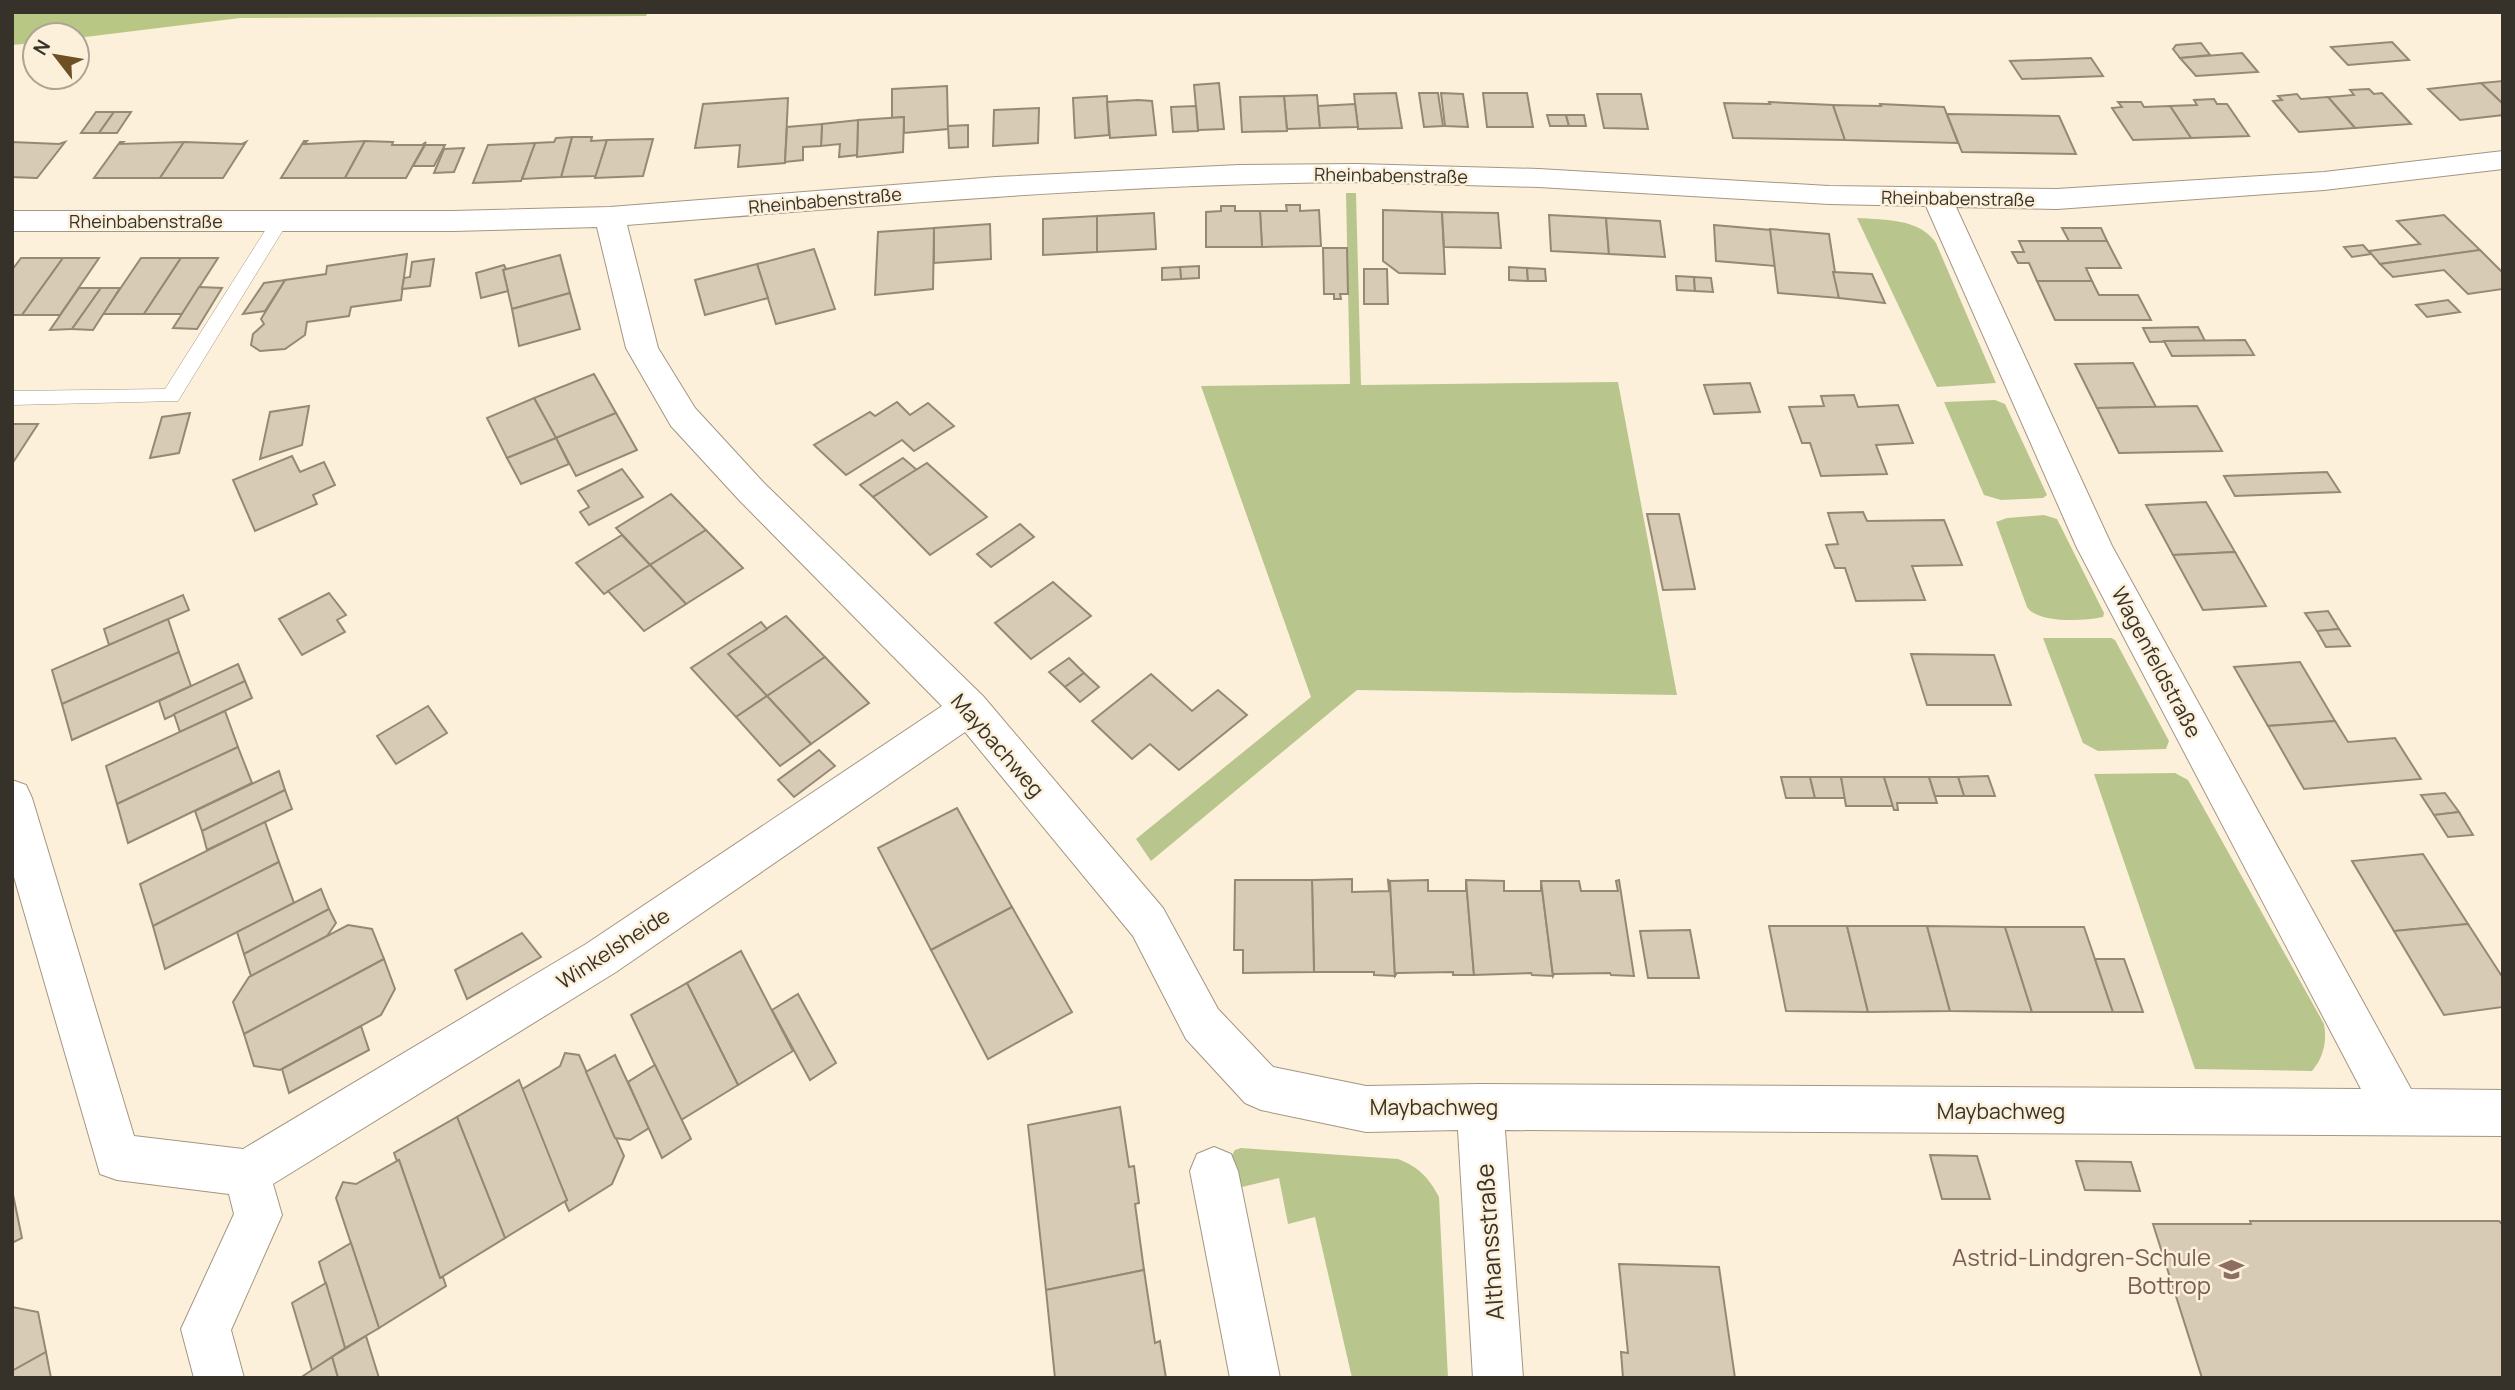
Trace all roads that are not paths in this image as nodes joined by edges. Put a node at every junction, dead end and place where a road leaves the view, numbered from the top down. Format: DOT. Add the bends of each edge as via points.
graph roads {
  1 [pos="2490,161"];
  2 [pos="2503,190"];
  3 [pos="1938,199"];
  4 [pos="610,217"];
  5 [pos="12,221"];
  6 [pos="279,222"];
  7 [pos="12,398"];
  8 [pos="969,708"];
  9 [pos="12,798"];
  10 [pos="1480,1107"];
  11 [pos="2503,1113"];
  12 [pos="2399,1114"];
  13 [pos="1214,1171"];
  14 [pos="247,1173"];
  15 [pos="219,1378"];
  16 [pos="1255,1378"];
  17 [pos="1498,1378"];
  1 -- 2 [label="street"];
  1 -- 3 [label="street, Rheinbabenstraße" via="2324,181 2177,192"];
  3 -- 4 [label="street, Rheinbabenstraße" via="1539,178 1239,174 996,186"];
  3 -- 12 [label="street, Wagenfeldstraße" via="2095,548"];
  4 -- 6 [label="street, Rheinbabenstraße"];
  4 -- 8 [label="street, Maybachweg" via="642,348 683,417"];
  5 -- 6 [label="street, Rheinbabenstraße"];
  6 -- 7 [label="lane" via="172,396"];
  8 -- 10 [label="street, Maybachweg" via="1148,922 1202,1024 1261,1087 1366,1109"];
  8 -- 14 [label="street, Winkelsheide" via="601,958"];
  9 -- 14 [label="street" via="117,1157"];
  10 -- 12 [label="street, Maybachweg"];
  10 -- 17 [label="street, Althansstraße"];
  11 -- 12 [label="street, Maybachweg"];
  13 -- 16 [label="street"];
  14 -- 15 [label="street" via="258,1215 205,1329"];
}
